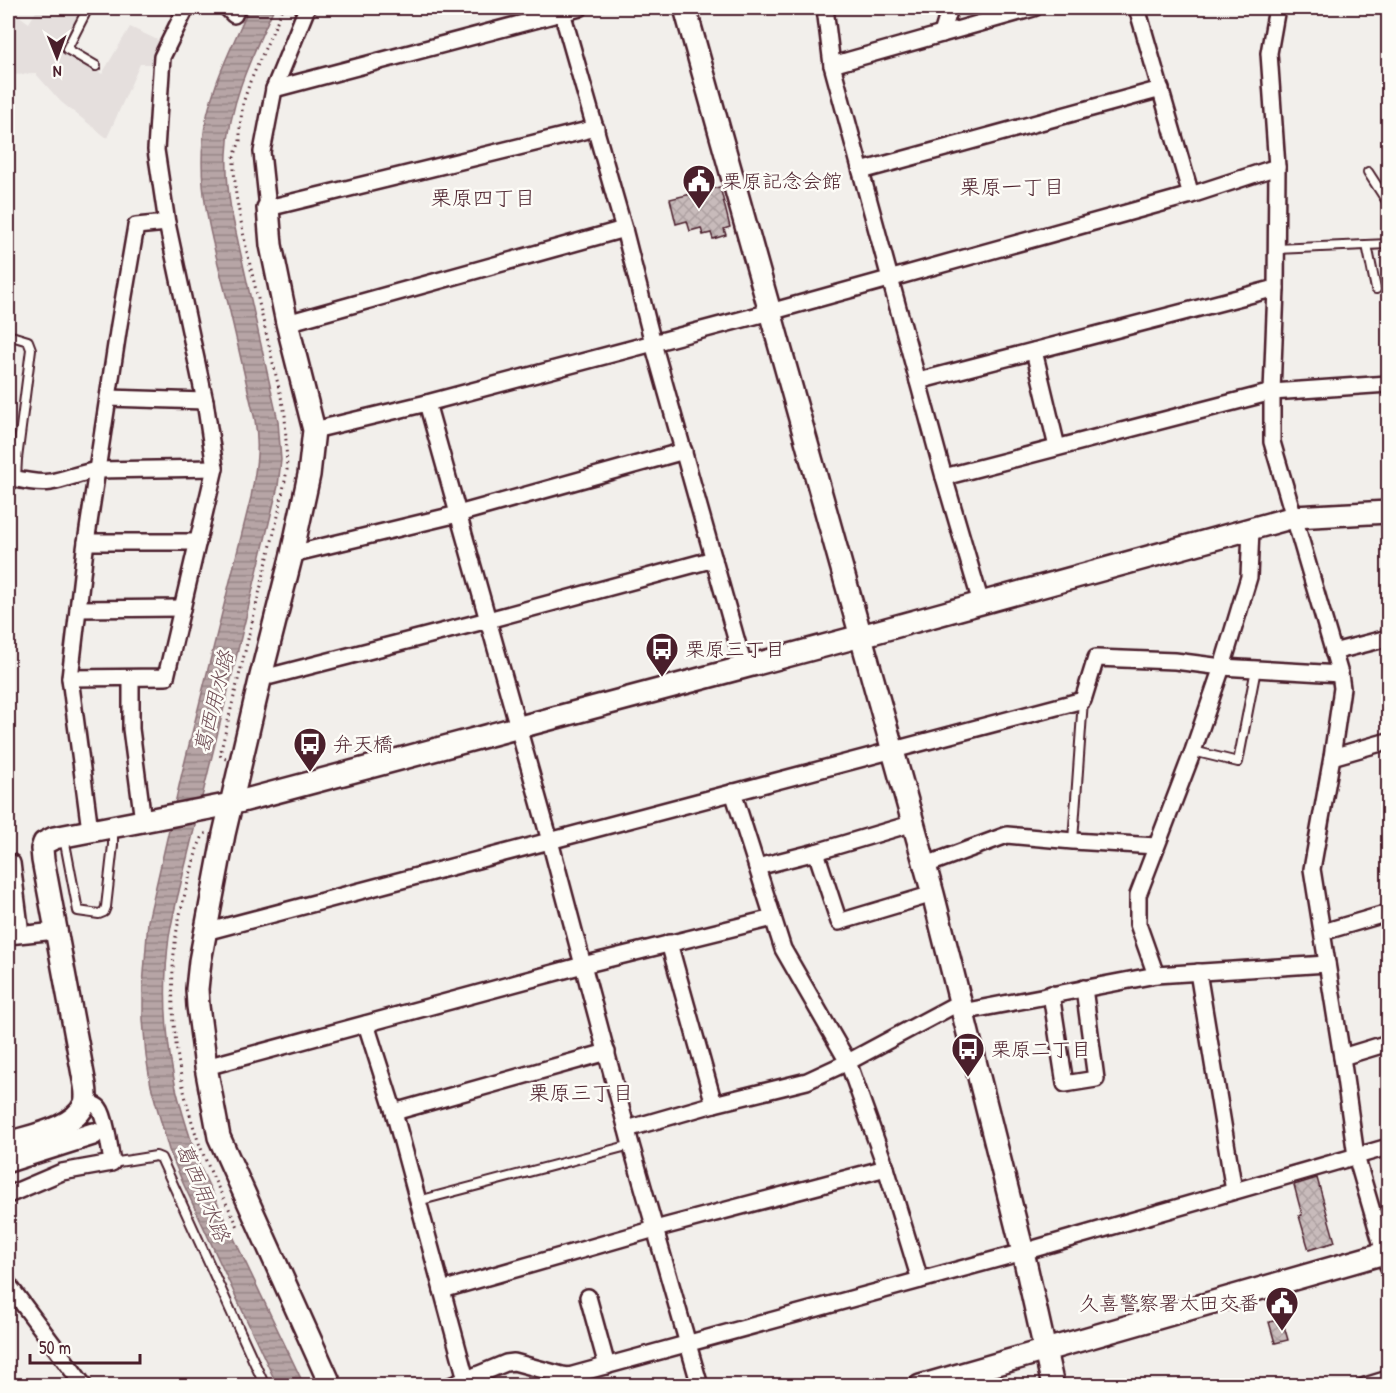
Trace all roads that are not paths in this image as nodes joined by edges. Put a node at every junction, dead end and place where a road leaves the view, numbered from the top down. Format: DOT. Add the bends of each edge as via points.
graph roads {
  1 [pos="88,8"];
  2 [pos="186,8"];
  3 [pos="227,8"];
  4 [pos="237,8"];
  5 [pos="307,8"];
  6 [pos="580,8"];
  7 [pos="685,8"];
  8 [pos="825,8"];
  9 [pos="950,8"];
  10 [pos="1034,8"];
  11 [pos="1137,8"];
  12 [pos="1277,8"];
  13 [pos="563,10"];
  14 [pos="942,34"];
  15 [pos="96,66"];
  16 [pos="832,66"];
  17 [pos="274,89"];
  18 [pos="1161,89"];
  19 [pos="596,129"];
  20 [pos="1277,167"];
  21 [pos="861,171"];
  22 [pos="1368,172"];
  23 [pos="1191,195"];
  24 [pos="1389,203"];
  25 [pos="268,208"];
  26 [pos="167,223"];
  27 [pos="624,229"];
  28 [pos="1389,244"];
  29 [pos="1367,245"];
  30 [pos="1276,249"];
  31 [pos="890,278"];
  32 [pos="1276,288"];
  33 [pos="1376,290"];
  34 [pos="770,312"];
  35 [pos="287,323"];
  36 [pos="8,335"];
  37 [pos="653,343"];
  38 [pos="1034,351"];
  39 [pos="918,381"];
  40 [pos="1389,384"];
  41 [pos="1272,392"];
  42 [pos="108,398"];
  43 [pos="205,401"];
  44 [pos="427,403"];
  45 [pos="314,430"];
  46 [pos="1057,447"];
  47 [pos="684,452"];
  48 [pos="215,468"];
  49 [pos="97,470"];
  50 [pos="944,477"];
  51 [pos="12,478"];
  52 [pos="1389,512"];
  53 [pos="458,514"];
  54 [pos="1294,517"];
  55 [pos="1251,529"];
  56 [pos="86,542"];
  57 [pos="198,542"];
  58 [pos="292,554"];
  59 [pos="714,559"];
  60 [pos="981,603"];
  61 [pos="182,608"];
  62 [pos="78,609"];
  63 [pos="488,620"];
  64 [pos="861,636"];
  65 [pos="1389,638"];
  66 [pos="1333,652"];
  67 [pos="744,667"];
  68 [pos="1222,668"];
  69 [pos="1256,669"];
  70 [pos="1340,674"];
  71 [pos="261,676"];
  72 [pos="70,678"];
  73 [pos="131,678"];
  74 [pos="1083,700"];
  75 [pos="518,726"];
  76 [pos="1389,741"];
  77 [pos="894,750"];
  78 [pos="1193,752"];
  79 [pos="1332,757"];
  80 [pos="733,792"];
  81 [pos="231,804"];
  82 [pos="152,819"];
  83 [pos="914,823"];
  84 [pos="113,826"];
  85 [pos="90,830"];
  86 [pos="63,836"];
  87 [pos="550,841"];
  88 [pos="1073,842"];
  89 [pos="1156,846"];
  90 [pos="816,852"];
  91 [pos="8,863"];
  92 [pos="926,865"];
  93 [pos="757,867"];
  94 [pos="933,894"];
  95 [pos="1389,913"];
  96 [pos="773,918"];
  97 [pos="56,931"];
  98 [pos="205,932"];
  99 [pos="1323,932"];
  100 [pos="14,935"];
  101 [pos="669,943"];
  102 [pos="1327,963"];
  103 [pos="583,964"];
  104 [pos="1198,972"];
  105 [pos="1156,975"];
  106 [pos="1084,988"];
  107 [pos="1051,994"];
  108 [pos="961,1007"];
  109 [pos="366,1024"];
  110 [pos="1389,1043"];
  111 [pos="607,1052"];
  112 [pos="1342,1056"];
  113 [pos="848,1062"];
  114 [pos="206,1067"];
  115 [pos="86,1102"];
  116 [pos="714,1104"];
  117 [pos="394,1112"];
  118 [pos="627,1129"];
  119 [pos="93,1134"];
  120 [pos="8,1143"];
  121 [pos="631,1145"];
  122 [pos="1389,1147"];
  123 [pos="1356,1156"];
  124 [pos="8,1161"];
  125 [pos="112,1163"];
  126 [pos="886,1168"];
  127 [pos="1234,1191"];
  128 [pos="8,1195"];
  129 [pos="418,1201"];
  130 [pos="655,1229"];
  131 [pos="1023,1252"];
  132 [pos="1387,1257"];
  133 [pos="920,1280"];
  134 [pos="8,1284"];
  135 [pos="442,1290"];
  136 [pos="588,1297"];
  137 [pos="688,1344"];
  138 [pos="1046,1350"];
  139 [pos="608,1366"];
  140 [pos="466,1379"];
  141 [pos="1389,1379"];
  142 [pos="84,1386"];
  143 [pos="265,1386"];
  144 [pos="331,1386"];
  145 [pos="450,1386"];
  146 [pos="700,1386"];
  147 [pos="920,1386"];
  148 [pos="1053,1386"];
  149 [pos="1365,1386"];
  1 -- 15 [label="lane" via="68,49"];
  2 -- 26 [label="street" via="162,57 156,150"];
  3 -- 4 [label="street" via="234,15"];
  5 -- 17 [label="street"];
  6 -- 13 [label="street"];
  7 -- 34 [label="street"];
  8 -- 16 [label="street"];
  9 -- 14 [label="street"];
  10 -- 14 [label="street"];
  11 -- 18 [label="street"];
  12 -- 20 [label="street" via="1269,54"];
  13 -- 17 [label="street"];
  13 -- 19 [label="street"];
  14 -- 16 [label="street"];
  16 -- 21 [label="street"];
  17 -- 25 [label="street" via="262,152"];
  18 -- 21 [label="street"];
  18 -- 23 [label="street"];
  19 -- 25 [label="street"];
  19 -- 27 [label="street"];
  20 -- 23 [label="street"];
  20 -- 30 [label="street"];
  21 -- 31 [label="street"];
  22 -- 24 [label="lane"];
  23 -- 31 [label="street"];
  25 -- 35 [label="street" via="271,245"];
  26 -- 42 [label="street" via="136,226"];
  26 -- 43 [label="street"];
  27 -- 35 [label="street"];
  27 -- 37 [label="street"];
  28 -- 29 [label="lane"];
  29 -- 30 [label="lane"];
  29 -- 33 [label="lane"];
  30 -- 32 [label="street"];
  31 -- 34 [label="street"];
  31 -- 39 [label="street"];
  32 -- 38 [label="street"];
  32 -- 41 [label="street"];
  34 -- 37 [label="street"];
  34 -- 64 [label="street"];
  35 -- 45 [label="street"];
  36 -- 51 [label="lane" via="28,340 31,349"];
  37 -- 44 [label="street"];
  37 -- 47 [label="street"];
  38 -- 39 [label="street"];
  38 -- 46 [label="street"];
  39 -- 50 [label="street"];
  40 -- 41 [label="street"];
  41 -- 46 [label="street"];
  41 -- 54 [label="street" via="1272,442"];
  42 -- 43 [label="street"];
  42 -- 49 [label="street"];
  43 -- 48 [label="street"];
  44 -- 45 [label="street"];
  44 -- 53 [label="street"];
  45 -- 58 [label="street"];
  46 -- 50 [label="street"];
  47 -- 53 [label="street"];
  47 -- 59 [label="street"];
  48 -- 49 [label="street"];
  48 -- 57 [label="street"];
  49 -- 51 [label="street" via="49,483"];
  49 -- 56 [label="street"];
  50 -- 60 [label="street"];
  52 -- 54 [label="street"];
  53 -- 58 [label="street"];
  53 -- 63 [label="street"];
  54 -- 55 [label="street"];
  54 -- 66 [label="street"];
  55 -- 60 [label="street"];
  55 -- 68 [label="street" via="1249,577"];
  56 -- 57 [label="street"];
  56 -- 62 [label="street"];
  57 -- 61 [label="street"];
  58 -- 71 [label="street"];
  59 -- 63 [label="street"];
  59 -- 67 [label="street"];
  60 -- 64 [label="street"];
  61 -- 62 [label="street"];
  61 -- 73 [label="street" via="166,677"];
  62 -- 72 [label="street"];
  63 -- 71 [label="street"];
  63 -- 75 [label="street"];
  64 -- 67 [label="street"];
  64 -- 77 [label="street"];
  65 -- 66 [label="street"];
  66 -- 70 [label="street"];
  67 -- 75 [label="street"];
  68 -- 69 [label="street"];
  68 -- 74 [label="street" via="1175,661 1096,658"];
  68 -- 78 [label="street"];
  69 -- 70 [label="street"];
  69 -- 78 [label="lane" via="1238,762"];
  70 -- 79 [label="street" via="1342,688"];
  71 -- 81 [label="street"];
  72 -- 73 [label="street"];
  72 -- 85 [label="street"];
  73 -- 82 [label="street" via="131,729"];
  74 -- 77 [label="street"];
  74 -- 88 [label="lane"];
  75 -- 81 [label="street"];
  75 -- 87 [label="street"];
  76 -- 79 [label="street"];
  77 -- 80 [label="street"];
  77 -- 83 [label="street"];
  78 -- 89 [label="street"];
  79 -- 99 [label="street" via="1312,869"];
  80 -- 87 [label="street"];
  80 -- 93 [label="street"];
  81 -- 82 [label="street"];
  81 -- 98 [label="street"];
  82 -- 84 [label="street"];
  83 -- 90 [label="street"];
  83 -- 92 [label="street"];
  84 -- 85 [label="street"];
  84 -- 86 [label="lane" via="106,907 99,914 78,911"];
  85 -- 86 [label="street"];
  86 -- 97 [label="street" via="44,843 42,849"];
  87 -- 98 [label="street"];
  87 -- 103 [label="street"];
  88 -- 89 [label="street"];
  88 -- 92 [label="street" via="1007,835"];
  89 -- 105 [label="street" via="1138,895 1138,924"];
  90 -- 93 [label="street"];
  90 -- 94 [label="street" via="839,922"];
  91 -- 100 [label="street" via="12,863"];
  92 -- 94 [label="street"];
  93 -- 96 [label="street"];
  94 -- 108 [label="street"];
  95 -- 99 [label="street"];
  96 -- 101 [label="street"];
  96 -- 113 [label="street" via="783,949"];
  97 -- 100 [label="street"];
  97 -- 115 [label="street"];
  98 -- 114 [label="street" via="197,989"];
  99 -- 102 [label="street"];
  101 -- 103 [label="street"];
  101 -- 116 [label="street"];
  102 -- 104 [label="street"];
  102 -- 112 [label="street"];
  103 -- 109 [label="street"];
  103 -- 111 [label="street"];
  104 -- 105 [label="street"];
  104 -- 127 [label="street"];
  105 -- 106 [label="street"];
  106 -- 107 [label="street"];
  106 -- 107 [label="street" via="1096,1079 1065,1084"];
  107 -- 108 [label="street"];
  108 -- 113 [label="street"];
  108 -- 131 [label="street"];
  109 -- 114 [label="street"];
  109 -- 117 [label="street"];
  110 -- 112 [label="street"];
  111 -- 117 [label="street"];
  111 -- 118 [label="street"];
  112 -- 123 [label="street"];
  113 -- 116 [label="street" via="807,1081"];
  113 -- 126 [label="street"];
  114 -- 144 [label="street" via="219,1137"];
  115 -- 120 [label="street" via="73,1120"];
  115 -- 125 [label="street" via="100,1109"];
  116 -- 118 [label="street"];
  117 -- 129 [label="street"];
  118 -- 121 [label="street"];
  119 -- 124 [label="street"];
  121 -- 129 [label="lane"];
  121 -- 130 [label="street"];
  122 -- 123 [label="street"];
  123 -- 127 [label="street"];
  123 -- 132 [label="street"];
  125 -- 128 [label="street" via="62,1172"];
  125 -- 143 [label="lane" via="160,1158"];
  126 -- 130 [label="street"];
  126 -- 133 [label="street"];
  127 -- 131 [label="street"];
  129 -- 135 [label="street"];
  130 -- 135 [label="street"];
  130 -- 137 [label="street"];
  131 -- 133 [label="street"];
  131 -- 138 [label="street"];
  132 -- 138 [label="street"];
  133 -- 137 [label="street"];
  134 -- 142 [label="street"];
  135 -- 140 [label="street"];
  136 -- 139 [label="street"];
  137 -- 139 [label="street"];
  137 -- 146 [label="street"];
  138 -- 147 [label="street"];
  138 -- 148 [label="street"];
  139 -- 140 [label="street" via="569,1376 514,1362"];
  140 -- 145 [label="street"];
  141 -- 149 [label="street"];
}
